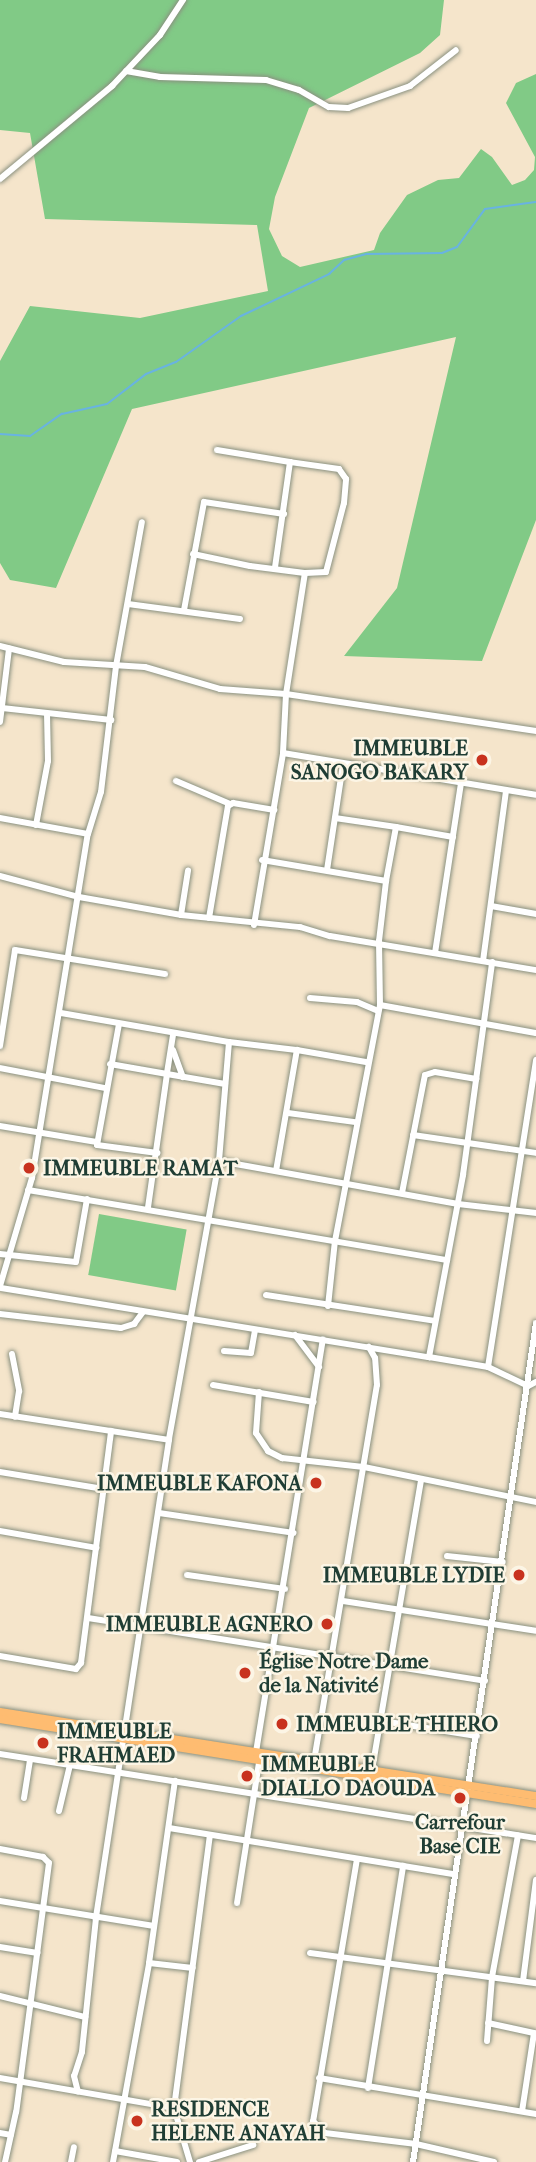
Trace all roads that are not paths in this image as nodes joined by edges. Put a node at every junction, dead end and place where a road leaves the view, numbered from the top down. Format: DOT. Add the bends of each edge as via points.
graph roads {
  1 [pos="183,0"];
  2 [pos="456,50"];
  3 [pos="126,71"];
  4 [pos="0,179"];
  5 [pos="217,450"];
  6 [pos="290,461"];
  7 [pos="284,514"];
  8 [pos="142,522"];
  9 [pos="193,554"];
  10 [pos="275,568"];
  11 [pos="305,573"];
  12 [pos="128,604"];
  13 [pos="184,610"];
  14 [pos="240,619"];
  15 [pos="0,646"];
  16 [pos="9,649"];
  17 [pos="116,666"];
  18 [pos="286,694"];
  19 [pos="2,708"];
  20 [pos="47,714"];
  21 [pos="111,720"];
  22 [pos="0,722"];
  23 [pos="536,731"];
  24 [pos="283,753"];
  25 [pos="343,764"];
  26 [pos="176,781"];
  27 [pos="461,783"];
  28 [pos="506,792"];
  29 [pos="536,795"];
  30 [pos="230,804"];
  31 [pos="274,810"];
  32 [pos="0,818"];
  33 [pos="335,818"];
  34 [pos="36,825"];
  35 [pos="396,827"];
  36 [pos="88,834"];
  37 [pos="453,837"];
  38 [pos="262,860"];
  39 [pos="327,870"];
  40 [pos="188,871"];
  41 [pos="0,876"];
  42 [pos="386,881"];
  43 [pos="79,897"];
  44 [pos="491,906"];
  45 [pos="536,914"];
  46 [pos="181,915"];
  47 [pos="209,918"];
  48 [pos="254,925"];
  49 [pos="379,941"];
  50 [pos="435,953"];
  51 [pos="69,958"];
  52 [pos="483,961"];
  53 [pos="492,962"];
  54 [pos="536,970"];
  55 [pos="165,974"];
  56 [pos="310,998"];
  57 [pos="379,1008"];
  58 [pos="61,1013"];
  59 [pos="119,1024"];
  60 [pos="484,1024"];
  61 [pos="536,1033"];
  62 [pos="173,1035"];
  63 [pos="229,1042"];
  64 [pos="172,1045"];
  65 [pos="0,1046"];
  66 [pos="297,1050"];
  67 [pos="536,1060"];
  68 [pos="366,1062"];
  69 [pos="110,1064"];
  70 [pos="0,1068"];
  71 [pos="167,1074"];
  72 [pos="183,1077"];
  73 [pos="50,1078"];
  74 [pos="476,1079"];
  75 [pos="225,1084"];
  76 [pos="105,1088"];
  77 [pos="288,1113"];
  78 [pos="355,1122"];
  79 [pos="0,1126"];
  80 [pos="39,1134"];
  81 [pos="413,1135"];
  82 [pos="468,1142"];
  83 [pos="97,1143"];
  84 [pos="520,1150"];
  85 [pos="157,1153"];
  86 [pos="536,1153"];
  87 [pos="219,1161"];
  88 [pos="276,1171"];
  89 [pos="347,1184"];
  90 [pos="28,1190"];
  91 [pos="402,1193"];
  92 [pos="87,1199"];
  93 [pos="458,1204"];
  94 [pos="148,1208"];
  95 [pos="511,1210"];
  96 [pos="536,1213"];
  97 [pos="210,1220"];
  98 [pos="335,1241"];
  99 [pos="0,1254"];
  100 [pos="11,1256"];
  101 [pos="447,1260"];
  102 [pos="1,1287"];
  103 [pos="266,1296"];
  104 [pos="328,1306"];
  105 [pos="143,1312"];
  106 [pos="0,1314"];
  107 [pos="190,1321"];
  108 [pos="435,1321"];
  109 [pos="536,1323"];
  110 [pos="255,1330"];
  111 [pos="295,1335"];
  112 [pos="323,1339"];
  113 [pos="369,1347"];
  114 [pos="224,1350"];
  115 [pos="12,1354"];
  116 [pos="429,1357"];
  117 [pos="319,1367"];
  118 [pos="488,1367"];
  119 [pos="536,1382"];
  120 [pos="213,1385"];
  121 [pos="528,1386"];
  122 [pos="259,1392"];
  123 [pos="314,1402"];
  124 [pos="0,1414"];
  125 [pos="15,1417"];
  126 [pos="111,1431"];
  127 [pos="169,1440"];
  128 [pos="306,1461"];
  129 [pos="363,1468"];
  130 [pos="0,1472"];
  131 [pos="422,1479"];
  132 [pos="104,1489"];
  133 [pos="514,1497"];
  134 [pos="536,1502"];
  135 [pos="159,1513"];
  136 [pos="0,1531"];
  137 [pos="293,1533"];
  138 [pos="97,1548"];
  139 [pos="447,1556"];
  140 [pos="503,1562"];
  141 [pos="187,1576"];
  142 [pos="285,1589"];
  143 [pos="343,1601"];
  144 [pos="401,1607"];
  145 [pos="88,1618"];
  146 [pos="493,1623"];
  147 [pos="144,1625"];
  148 [pos="536,1631"];
  149 [pos="275,1648"];
  150 [pos="0,1656"];
  151 [pos="331,1658"];
  152 [pos="389,1666"];
  153 [pos="485,1681"];
  154 [pos="0,1712"];
  155 [pos="0,1719"];
  156 [pos="382,1721"];
  157 [pos="126,1735"];
  158 [pos="478,1736"];
  159 [pos="256,1752"];
  160 [pos="0,1754"];
  161 [pos="30,1759"];
  162 [pos="314,1761"];
  163 [pos="259,1762"];
  164 [pos="69,1765"];
  165 [pos="372,1770"];
  166 [pos="119,1772"];
  167 [pos="174,1781"];
  168 [pos="469,1789"];
  169 [pos="255,1794"];
  170 [pos="536,1796"];
  171 [pos="24,1798"];
  172 [pos="536,1804"];
  173 [pos="59,1811"];
  174 [pos="462,1825"];
  175 [pos="169,1828"];
  176 [pos="211,1835"];
  177 [pos="519,1835"];
  178 [pos="536,1838"];
  179 [pos="248,1842"];
  180 [pos="0,1849"];
  181 [pos="357,1859"];
  182 [pos="403,1866"];
  183 [pos="454,1874"];
  184 [pos="536,1880"];
  185 [pos="0,1902"];
  186 [pos="237,1903"];
  187 [pos="43,1909"];
  188 [pos="96,1918"];
  189 [pos="154,1926"];
  190 [pos="532,1930"];
  191 [pos="0,1947"];
  192 [pos="38,1953"];
  193 [pos="310,1953"];
  194 [pos="341,1957"];
  195 [pos="149,1962"];
  196 [pos="388,1963"];
  197 [pos="193,1968"];
  198 [pos="443,1970"];
  199 [pos="492,1977"];
  200 [pos="523,1981"];
  201 [pos="536,1983"];
  202 [pos="0,1996"];
  203 [pos="30,2001"];
  204 [pos="85,2017"];
  205 [pos="488,2023"];
  206 [pos="487,2041"];
  207 [pos="0,2078"];
  208 [pos="319,2078"];
  209 [pos="18,2082"];
  210 [pos="368,2088"];
  211 [pos="78,2092"];
  212 [pos="423,2094"];
  213 [pos="122,2101"];
  214 [pos="173,2108"];
  215 [pos="522,2111"];
  216 [pos="536,2114"];
  217 [pos="0,2133"];
  218 [pos="10,2134"];
  219 [pos="416,2144"];
  220 [pos="253,2145"];
  221 [pos="74,2147"];
  222 [pos="114,2151"];
  223 [pos="221,2159"];
  224 [pos="5,2162"];
  225 [pos="71,2162"];
  226 [pos="113,2162"];
  227 [pos="177,2162"];
  228 [pos="190,2162"];
  229 [pos="199,2162"];
  230 [pos="413,2162"];
  231 [pos="494,2162"];
  1 -- 3 [label="street" via="160,35"];
  2 -- 3 [label="street" via="410,86 348,108 329,107 299,90 265,80 160,77"];
  3 -- 4 [label="street"];
  5 -- 6 [label="street"];
  6 -- 7 [label="street"];
  6 -- 11 [label="street" via="333,466 344,472 346,479 329,567 322,573"];
  7 -- 9 [label="street" via="204,502"];
  7 -- 10 [label="street"];
  8 -- 12 [label="street"];
  9 -- 10 [label="street"];
  9 -- 13 [label="street"];
  10 -- 11 [label="street"];
  11 -- 18 [label="street"];
  12 -- 13 [label="street"];
  12 -- 17 [label="street"];
  13 -- 14 [label="street"];
  15 -- 16 [label="street"];
  16 -- 17 [label="street" via="54,660"];
  16 -- 19 [label="street"];
  17 -- 18 [label="street" via="145,667 220,689"];
  17 -- 21 [label="street"];
  18 -- 23 [label="street"];
  18 -- 24 [label="street"];
  19 -- 20 [label="street"];
  19 -- 22 [label="street"];
  20 -- 21 [label="street"];
  20 -- 34 [label="street" via="48,761"];
  21 -- 36 [label="street" via="101,792"];
  24 -- 25 [label="street"];
  24 -- 31 [label="street"];
  25 -- 27 [label="street"];
  25 -- 33 [label="street"];
  26 -- 30 [label="street"];
  27 -- 28 [label="street"];
  27 -- 37 [label="street"];
  28 -- 29 [label="street"];
  28 -- 44 [label="street"];
  30 -- 31 [label="street"];
  30 -- 47 [label="street"];
  31 -- 38 [label="street"];
  32 -- 34 [label="street"];
  33 -- 35 [label="street"];
  33 -- 39 [label="street"];
  34 -- 36 [label="street"];
  35 -- 37 [label="street"];
  35 -- 42 [label="street"];
  36 -- 43 [label="street"];
  37 -- 50 [label="street"];
  38 -- 39 [label="street"];
  38 -- 48 [label="street"];
  39 -- 42 [label="street"];
  40 -- 46 [label="street"];
  41 -- 43 [label="street"];
  42 -- 49 [label="street"];
  43 -- 46 [label="street"];
  43 -- 51 [label="street"];
  44 -- 45 [label="street"];
  44 -- 52 [label="street"];
  46 -- 47 [label="street"];
  47 -- 48 [label="street"];
  48 -- 49 [label="street" via="300,927 330,936"];
  49 -- 50 [label="street"];
  49 -- 57 [label="street"];
  50 -- 52 [label="street"];
  51 -- 55 [label="street"];
  51 -- 58 [label="street"];
  51 -- 65 [label="street" via="16,950"];
  52 -- 53 [label="street"];
  53 -- 54 [label="street"];
  53 -- 60 [label="street"];
  56 -- 57 [label="street"];
  57 -- 60 [label="street"];
  57 -- 68 [label="street"];
  58 -- 59 [label="street"];
  58 -- 73 [label="street"];
  59 -- 62 [label="street"];
  59 -- 69 [label="street"];
  60 -- 61 [label="street"];
  60 -- 74 [label="street"];
  62 -- 63 [label="street"];
  62 -- 64 [label="street"];
  63 -- 66 [label="street"];
  63 -- 75 [label="street"];
  64 -- 71 [label="street"];
  64 -- 72 [label="street"];
  66 -- 68 [label="street"];
  66 -- 77 [label="street"];
  67 -- 84 [label="street"];
  68 -- 78 [label="street"];
  69 -- 71 [label="street"];
  69 -- 76 [label="street"];
  70 -- 73 [label="street"];
  71 -- 72 [label="street"];
  71 -- 85 [label="street"];
  72 -- 75 [label="street"];
  73 -- 76 [label="street"];
  73 -- 80 [label="street"];
  74 -- 81 [label="street" via="427,1073"];
  74 -- 82 [label="street"];
  75 -- 87 [label="street"];
  76 -- 83 [label="street"];
  77 -- 78 [label="street"];
  77 -- 88 [label="street"];
  78 -- 89 [label="street"];
  79 -- 80 [label="street"];
  80 -- 83 [label="street"];
  80 -- 90 [label="street"];
  81 -- 82 [label="street"];
  81 -- 91 [label="street"];
  82 -- 84 [label="street"];
  82 -- 93 [label="street"];
  83 -- 85 [label="street"];
  84 -- 86 [label="street"];
  84 -- 95 [label="street"];
  85 -- 94 [label="street"];
  87 -- 88 [label="street"];
  87 -- 97 [label="street"];
  88 -- 89 [label="street"];
  89 -- 91 [label="street"];
  89 -- 98 [label="street"];
  90 -- 92 [label="street"];
  90 -- 100 [label="street"];
  91 -- 93 [label="street"];
  92 -- 94 [label="street"];
  92 -- 100 [label="street" via="76,1262"];
  93 -- 95 [label="street"];
  93 -- 101 [label="street"];
  94 -- 97 [label="street"];
  95 -- 96 [label="street"];
  95 -- 118 [label="street"];
  97 -- 98 [label="street"];
  97 -- 107 [label="street"];
  98 -- 101 [label="street"];
  98 -- 104 [label="street"];
  99 -- 100 [label="street"];
  100 -- 102 [label="street"];
  101 -- 108 [label="street"];
  102 -- 105 [label="street"];
  103 -- 104 [label="street"];
  104 -- 108 [label="street"];
  105 -- 106 [label="street" via="134,1324 121,1328"];
  105 -- 107 [label="street"];
  107 -- 110 [label="street"];
  107 -- 127 [label="street"];
  108 -- 116 [label="street"];
  109 -- 121 [label="street"];
  110 -- 111 [label="street"];
  110 -- 114 [label="street" via="251,1353"];
  111 -- 112 [label="street"];
  111 -- 117 [label="street"];
  112 -- 113 [label="street"];
  112 -- 117 [label="street"];
  113 -- 116 [label="street"];
  113 -- 129 [label="street" via="378,1378"];
  115 -- 125 [label="street" via="19,1391"];
  116 -- 118 [label="street"];
  117 -- 123 [label="street"];
  118 -- 121 [label="street"];
  119 -- 121 [label="street"];
  120 -- 122 [label="street"];
  121 -- 133 [label="street"];
  122 -- 123 [label="street"];
  122 -- 128 [label="street" via="255,1418 260,1442 282,1458"];
  123 -- 128 [label="street"];
  124 -- 125 [label="street"];
  125 -- 126 [label="street"];
  126 -- 127 [label="street"];
  126 -- 132 [label="street"];
  127 -- 135 [label="street"];
  128 -- 129 [label="street"];
  128 -- 137 [label="street"];
  129 -- 131 [label="street"];
  129 -- 143 [label="street"];
  130 -- 132 [label="street"];
  131 -- 133 [label="street"];
  131 -- 144 [label="street"];
  132 -- 138 [label="street"];
  133 -- 134 [label="street"];
  133 -- 140 [label="street"];
  135 -- 137 [label="street"];
  135 -- 147 [label="street"];
  136 -- 138 [label="street"];
  137 -- 142 [label="street"];
  138 -- 145 [label="street"];
  139 -- 140 [label="street"];
  140 -- 146 [label="street"];
  141 -- 142 [label="street"];
  142 -- 149 [label="street"];
  143 -- 144 [label="street"];
  143 -- 151 [label="street"];
  144 -- 146 [label="street"];
  144 -- 152 [label="street"];
  145 -- 147 [label="street"];
  145 -- 150 [label="street" via="76,1669"];
  146 -- 148 [label="street"];
  146 -- 153 [label="street"];
  147 -- 149 [label="street"];
  147 -- 157 [label="street"];
  149 -- 151 [label="street"];
  149 -- 159 [label="street"];
  151 -- 152 [label="street"];
  151 -- 162 [label="street"];
  152 -- 153 [label="street"];
  152 -- 156 [label="street"];
  153 -- 158 [label="street"];
  154 -- 157 [label="main road"];
  155 -- 157 [label="main road"];
  156 -- 158 [label="street"];
  156 -- 165 [label="street"];
  157 -- 159 [label="main road"];
  157 -- 163 [label="main road"];
  157 -- 166 [label="street"];
  158 -- 168 [label="street"];
  159 -- 162 [label="main road"];
  160 -- 161 [label="street"];
  161 -- 164 [label="street"];
  161 -- 171 [label="street"];
  162 -- 165 [label="main road"];
  163 -- 168 [label="main road"];
  163 -- 169 [label="street"];
  164 -- 166 [label="street"];
  164 -- 173 [label="street"];
  165 -- 168 [label="main road"];
  166 -- 167 [label="street"];
  166 -- 188 [label="street"];
  167 -- 169 [label="street"];
  167 -- 175 [label="street"];
  168 -- 170 [label="main road"];
  168 -- 172 [label="main road"];
  168 -- 174 [label="street"];
  169 -- 174 [label="street"];
  169 -- 179 [label="street"];
  174 -- 177 [label="street"];
  174 -- 183 [label="street"];
  175 -- 176 [label="street"];
  175 -- 189 [label="street"];
  176 -- 179 [label="street"];
  176 -- 197 [label="street"];
  177 -- 178 [label="street"];
  177 -- 199 [label="street"];
  179 -- 181 [label="street"];
  179 -- 186 [label="street"];
  180 -- 187 [label="street" via="47,1859"];
  181 -- 182 [label="street"];
  181 -- 194 [label="street"];
  182 -- 183 [label="street"];
  182 -- 196 [label="street"];
  183 -- 198 [label="street"];
  184 -- 190 [label="street"];
  185 -- 187 [label="street"];
  187 -- 188 [label="street"];
  187 -- 192 [label="street"];
  188 -- 189 [label="street"];
  188 -- 204 [label="street"];
  189 -- 195 [label="street"];
  190 -- 200 [label="street"];
  191 -- 192 [label="street"];
  192 -- 203 [label="street"];
  193 -- 194 [label="street"];
  194 -- 196 [label="street"];
  194 -- 208 [label="street"];
  195 -- 197 [label="street"];
  195 -- 213 [label="street"];
  196 -- 198 [label="street"];
  196 -- 210 [label="street"];
  197 -- 214 [label="street"];
  198 -- 199 [label="street"];
  198 -- 212 [label="street"];
  199 -- 200 [label="street"];
  199 -- 205 [label="street"];
  200 -- 201 [label="street"];
  202 -- 203 [label="street"];
  203 -- 204 [label="street"];
  203 -- 209 [label="street"];
  204 -- 211 [label="street" via="74,2076"];
  205 -- 206 [label="street"];
  205 -- 215 [label="street" via="534,2033"];
  207 -- 209 [label="street"];
  208 -- 210 [label="street"];
  208 -- 219 [label="street" via="313,2122 318,2130"];
  209 -- 211 [label="street"];
  209 -- 218 [label="street"];
  210 -- 212 [label="street"];
  211 -- 213 [label="street"];
  212 -- 215 [label="street"];
  212 -- 219 [label="street"];
  213 -- 214 [label="street"];
  213 -- 222 [label="street"];
  214 -- 228 [label="street"];
  215 -- 216 [label="street"];
  217 -- 218 [label="street"];
  218 -- 224 [label="street"];
  219 -- 230 [label="street"];
  219 -- 231 [label="street"];
  220 -- 223 [label="street"];
  221 -- 225 [label="street"];
  222 -- 226 [label="street"];
  222 -- 227 [label="street"];
  223 -- 229 [label="street"];
}
